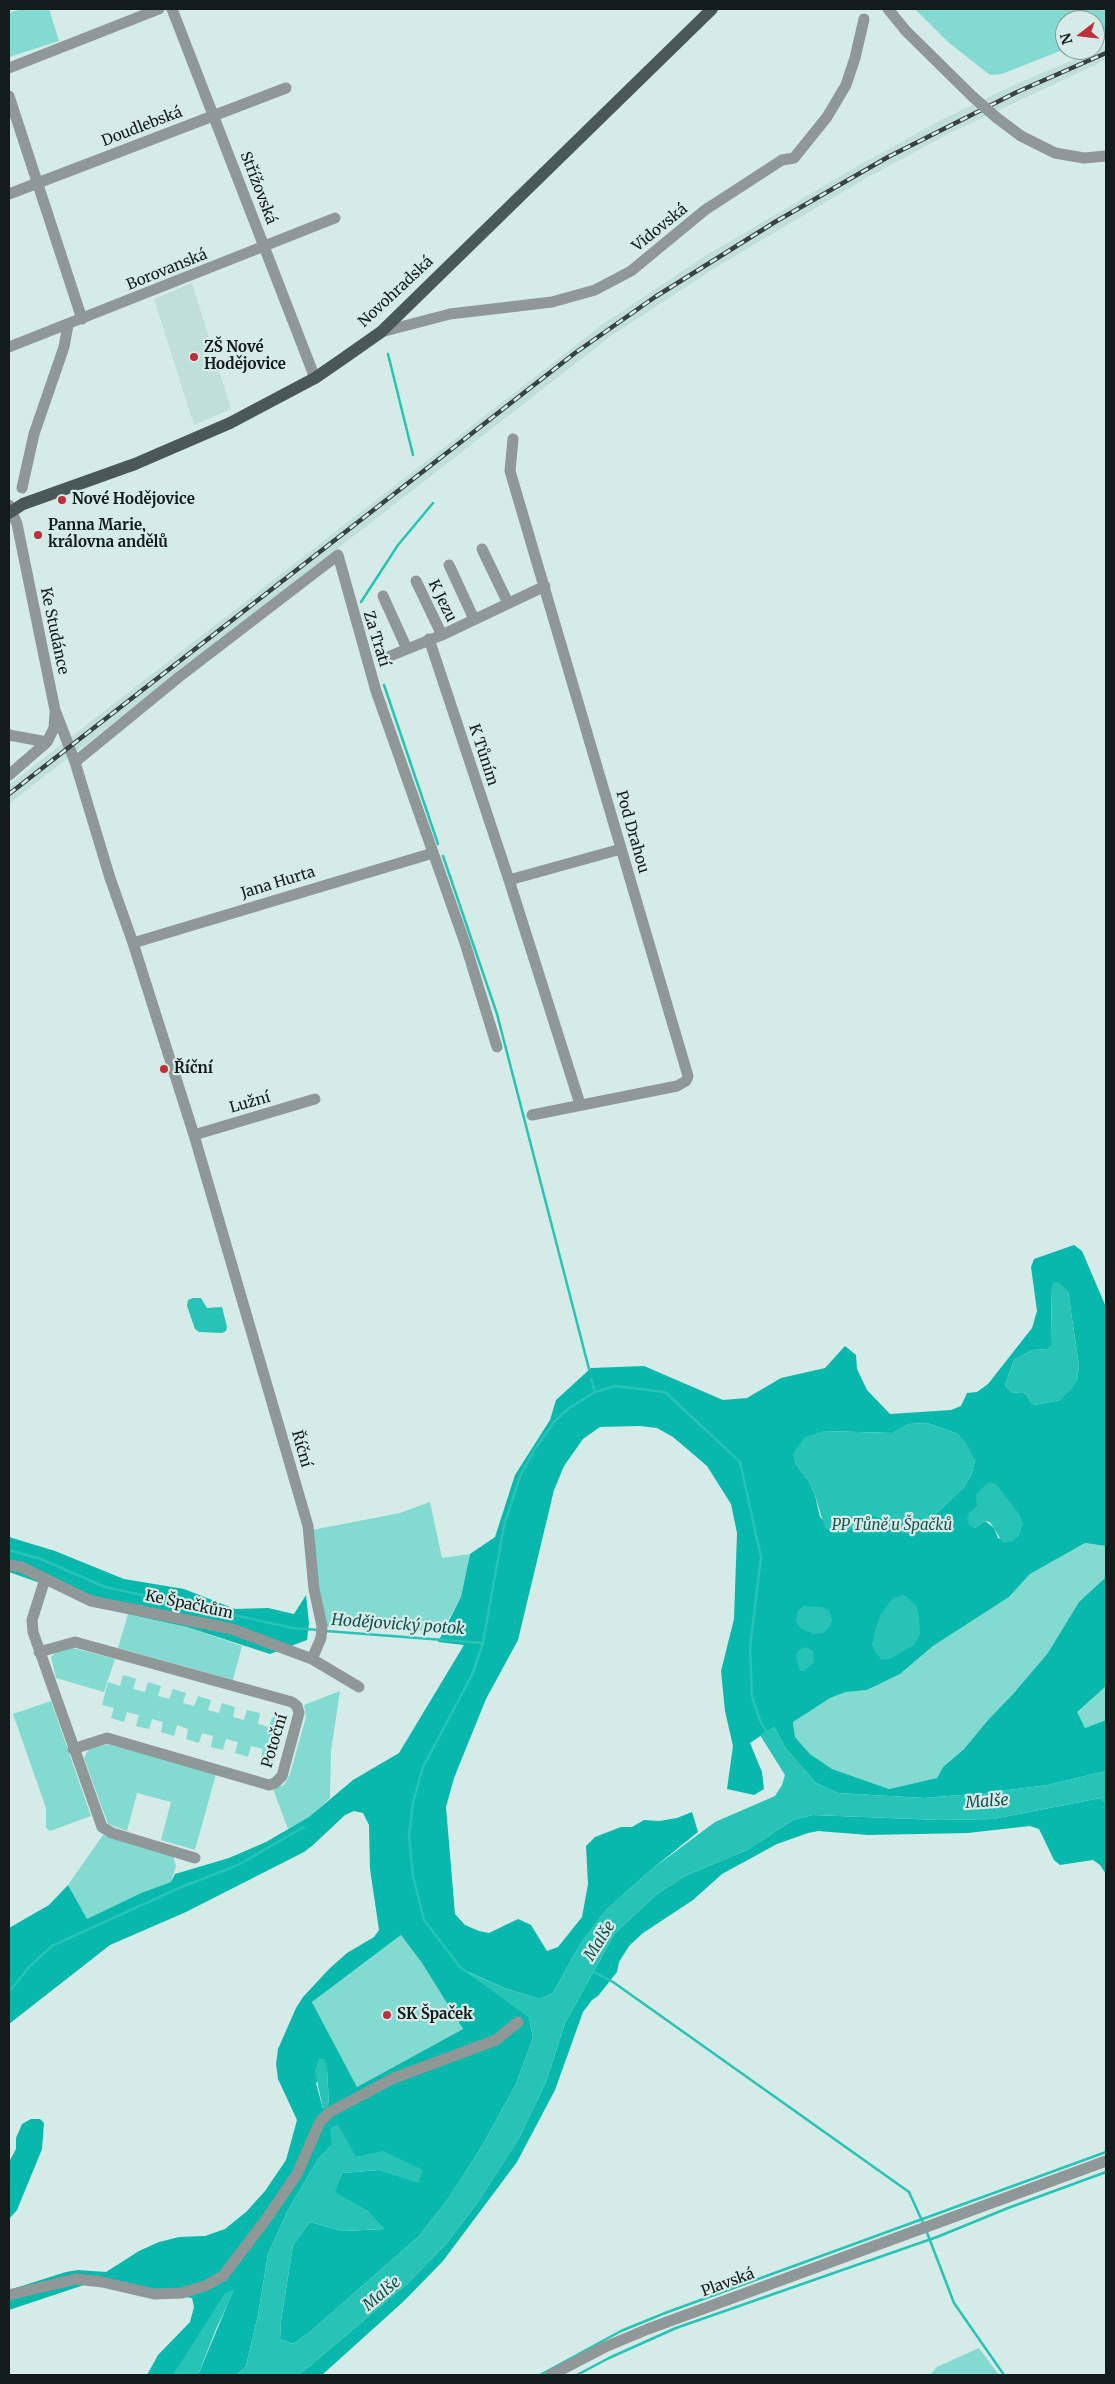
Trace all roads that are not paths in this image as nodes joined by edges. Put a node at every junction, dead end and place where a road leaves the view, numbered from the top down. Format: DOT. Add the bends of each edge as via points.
graph roads {
  1 [pos="160,9"];
  2 [pos="172,9"];
  3 [pos="712,9"];
  4 [pos="888,9"];
  5 [pos="864,19"];
  6 [pos="9,68"];
  7 [pos="286,88"];
  8 [pos="9,96"];
  9 [pos="214,115"];
  10 [pos="1106,156"];
  11 [pos="38,184"];
  12 [pos="9,194"];
  13 [pos="335,218"];
  14 [pos="265,247"];
  15 [pos="82,319"];
  16 [pos="68,324"];
  17 [pos="381,332"];
  18 [pos="9,347"];
  19 [pos="315,378"];
  20 [pos="513,439"];
  21 [pos="22,488"];
  22 [pos="10,509"];
  23 [pos="482,549"];
  24 [pos="449,565"];
  25 [pos="416,581"];
  26 [pos="545,586"];
  27 [pos="382,596"];
  28 [pos="508,603"];
  29 [pos="474,619"];
  30 [pos="442,635"];
  31 [pos="429,639"];
  32 [pos="407,649"];
  33 [pos="390,656"];
  34 [pos="55,710"];
  35 [pos="9,735"];
  36 [pos="47,742"];
  37 [pos="75,762"];
  38 [pos="9,775"];
  39 [pos="621,849"];
  40 [pos="433,853"];
  41 [pos="510,880"];
  42 [pos="133,943"];
  43 [pos="497,1047"];
  44 [pos="314,1100"];
  45 [pos="580,1104"];
  46 [pos="532,1115"];
  47 [pos="194,1135"];
  48 [pos="9,1565"];
  49 [pos="45,1579"];
  50 [pos="39,1652"];
  51 [pos="312,1659"];
  52 [pos="359,1687"];
  53 [pos="73,1749"];
  54 [pos="195,1858"];
  55 [pos="518,2022"];
  56 [pos="1106,2161"];
  57 [pos="9,2295"];
  58 [pos="551,2375"];
  1 -- 6 [label="street"];
  2 -- 9 [label="street, Střížovská"];
  3 -- 17 [label="main road, Novohradská"];
  4 -- 10 [label="street, bridge" via="972,97 1021,136 1055,153 1084,158"];
  5 -- 17 [label="street, Vidovská" via="846,85 827,117 794,158 782,160 705,210 631,271 596,290 552,302 450,314"];
  7 -- 9 [label="street, Doudlebská"];
  8 -- 11 [label="street"];
  9 -- 11 [label="street, Doudlebská"];
  9 -- 14 [label="street, Střížovská"];
  11 -- 12 [label="street, Doudlebská"];
  11 -- 15 [label="street"];
  13 -- 14 [label="street, Borovanská"];
  14 -- 15 [label="street, Borovanská"];
  14 -- 19 [label="street, Střížovská"];
  15 -- 16 [label="street, Borovanská"];
  16 -- 18 [label="street, Borovanská"];
  16 -- 21 [label="street" via="64,347 34,434"];
  17 -- 19 [label="main road, Novohradská"];
  19 -- 22 [label="main road, Novohradská" via="230,423 135,464"];
  20 -- 26 [label="street, Pod Drahou" via="510,472"];
  22 -- 34 [label="street, Ke Studánce" via="17,524"];
  23 -- 28 [label="street"];
  24 -- 29 [label="street, K Jezu"];
  25 -- 30 [label="street, K Jezu"];
  26 -- 28 [label="street, K Jezu"];
  26 -- 39 [label="street, Pod Drahou"];
  27 -- 32 [label="street"];
  28 -- 29 [label="street, K Jezu"];
  29 -- 30 [label="street, K Jezu"];
  30 -- 31 [label="street, K Jezu"];
  31 -- 32 [label="street, K Jezu"];
  31 -- 41 [label="street, K Tůním"];
  32 -- 33 [label="street, K Jezu"];
  34 -- 36 [label="street" via="54,728"];
  34 -- 37 [label="street, Ke Studánce"];
  35 -- 36 [label="street"];
  36 -- 38 [label="street"];
  37 -- 40 [label="street, Za Tratí" via="338,555 376,691"];
  37 -- 42 [label="street, Říční"];
  39 -- 41 [label="street"];
  39 -- 45 [label="street, Pod Drahou" via="688,1076 686,1082 677,1086"];
  40 -- 42 [label="street, Jana Hurta"];
  40 -- 43 [label="street, Za Tratí"];
  41 -- 45 [label="street, K Tůním"];
  42 -- 47 [label="street, Říční"];
  44 -- 47 [label="street, Lužní"];
  45 -- 46 [label="street, Pod Drahou"];
  47 -- 51 [label="street, Říční" via="308,1526 314,1589 322,1626 321,1638"];
  48 -- 49 [label="street, Ke Špačkům"];
  49 -- 50 [label="street" via="32,1626"];
  49 -- 51 [label="street, Ke Špačkům" via="91,1601 232,1629"];
  50 -- 53 [label="street"];
  50 -- 53 [label="street, Potoční" via="75,1642 292,1702 299,1713 282,1776 269,1785 107,1738"];
  51 -- 52 [label="street, Ke Špačkům"];
  53 -- 54 [label="street" via="102,1826 112,1833"];
  55 -- 57 [label="street" via="496,2040 394,2078 330,2112 320,2122 296,2174 267,2218 223,2276 205,2286 154,2294 76,2279"];
  56 -- 58 [label="street, Plavská" via="648,2329"];
}
